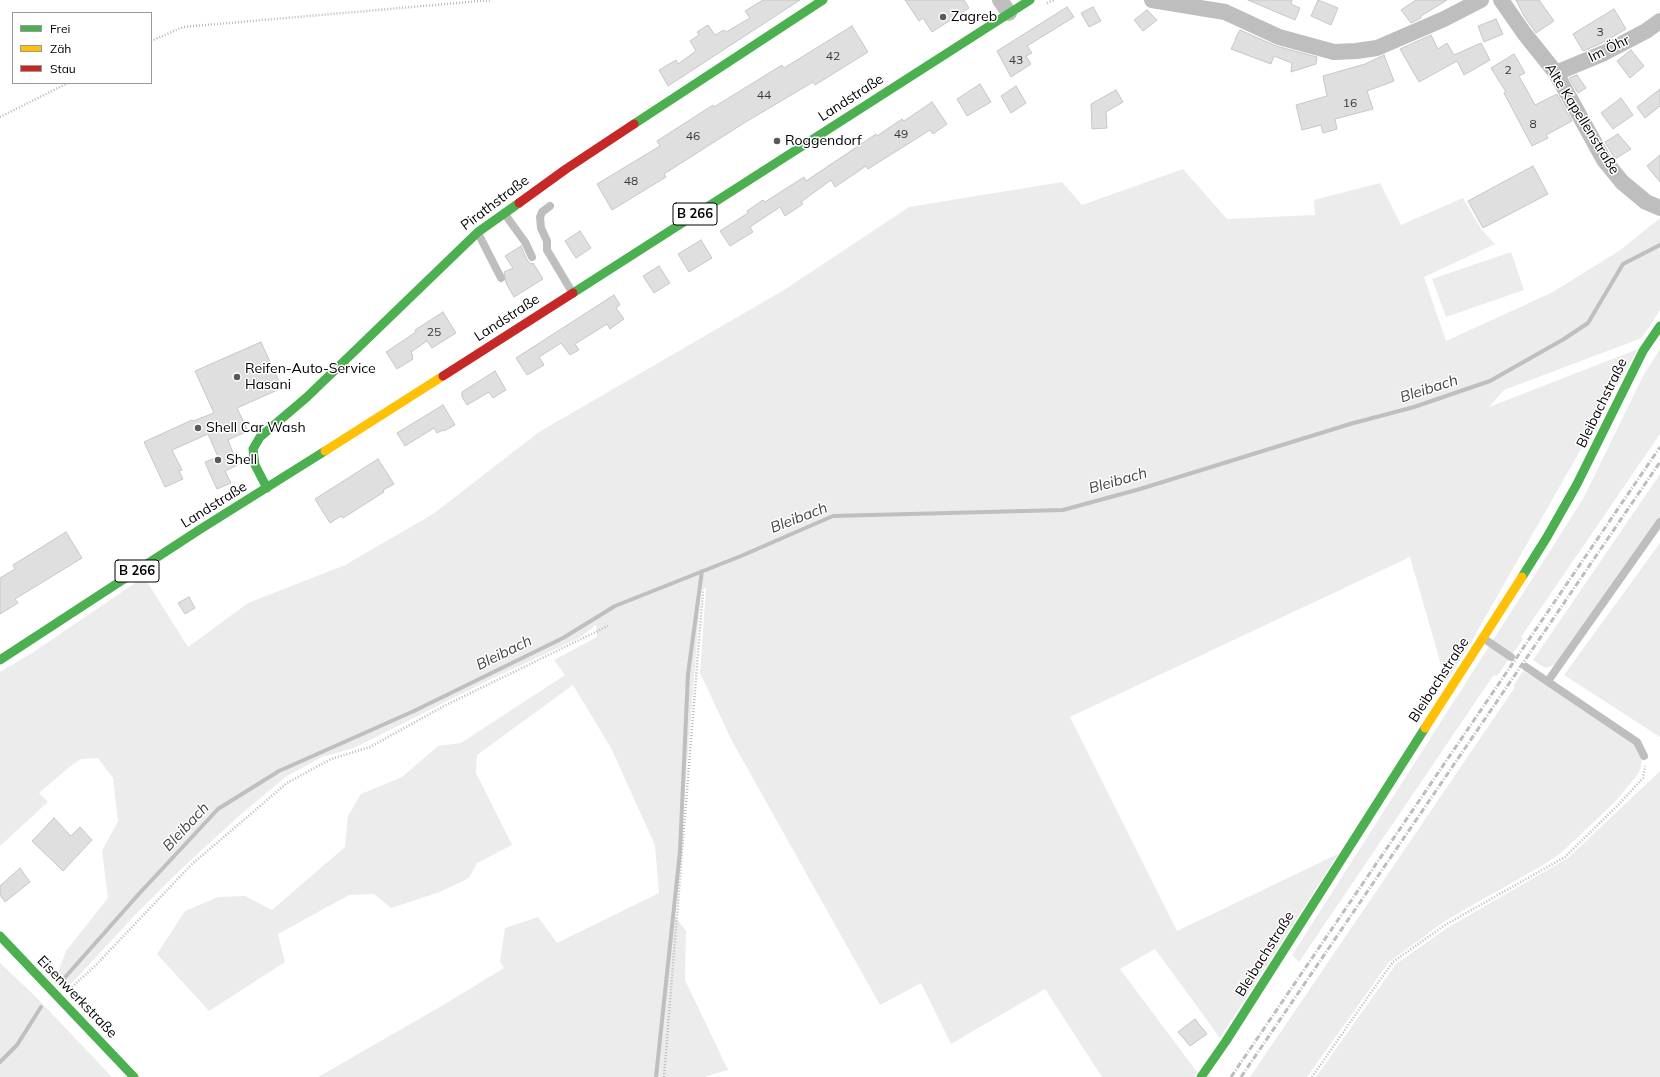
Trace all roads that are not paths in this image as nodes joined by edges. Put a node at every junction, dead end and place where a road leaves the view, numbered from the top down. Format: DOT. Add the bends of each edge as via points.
graph roads {
  1 [pos="824,0"];
  2 [pos="1030,0"];
  3 [pos="1152,0"];
  4 [pos="1481,0"];
  5 [pos="1501,0"];
  6 [pos="1005,6"];
  7 [pos="1660,21"];
  8 [pos="1556,73"];
  9 [pos="550,206"];
  10 [pos="1660,208"];
  11 [pos="504,212"];
  12 [pos="478,232"];
  13 [pos="532,257"];
  14 [pos="501,278"];
  15 [pos="572,293"];
  16 [pos="1660,326"];
  17 [pos="267,488"];
  18 [pos="1660,522"];
  19 [pos="1482,638"];
  20 [pos="1511,657"];
  21 [pos="0,660"];
  22 [pos="1526,667"];
  23 [pos="1548,681"];
  24 [pos="1644,756"];
  25 [pos="0,936"];
  26 [pos="134,1077"];
  27 [pos="1201,1077"];
  1 -- 11 [label="main road, Pirathstraße"];
  2 -- 6 [label="main road, Landstraße / B 266"];
  3 -- 4 [label="street" via="1225,12 1279,37 1334,52 1377,48"];
  5 -- 8 [label="street, Alte Kapellenstraße"];
  6 -- 15 [label="main road, Landstraße / B 266"];
  7 -- 8 [label="street, Im Öhr" via="1604,53"];
  8 -- 10 [label="street, Alte Kapellenstraße" via="1604,160 1622,182 1646,202"];
  9 -- 15 [label="lane" via="540,217 541,228 547,240 547,250"];
  11 -- 12 [label="main road, Pirathstraße"];
  11 -- 13 [label="lane"];
  12 -- 14 [label="lane"];
  12 -- 17 [label="main road, Pirathstraße" via="307,397 260,437 254,449 255,465"];
  15 -- 17 [label="main road, Landstraße / B 266"];
  16 -- 19 [label="main road, Bleibachstraße" via="1643,351 1577,484 1547,537"];
  17 -- 21 [label="main road, Landstraße / B 266"];
  18 -- 23 [label="lane"];
  19 -- 20 [label="lane"];
  19 -- 27 [label="main road, Bleibachstraße"];
  22 -- 23 [label="lane"];
  23 -- 24 [label="lane" via="1637,742"];
  25 -- 26 [label="main road, Eisenwerkstraße"];
}
